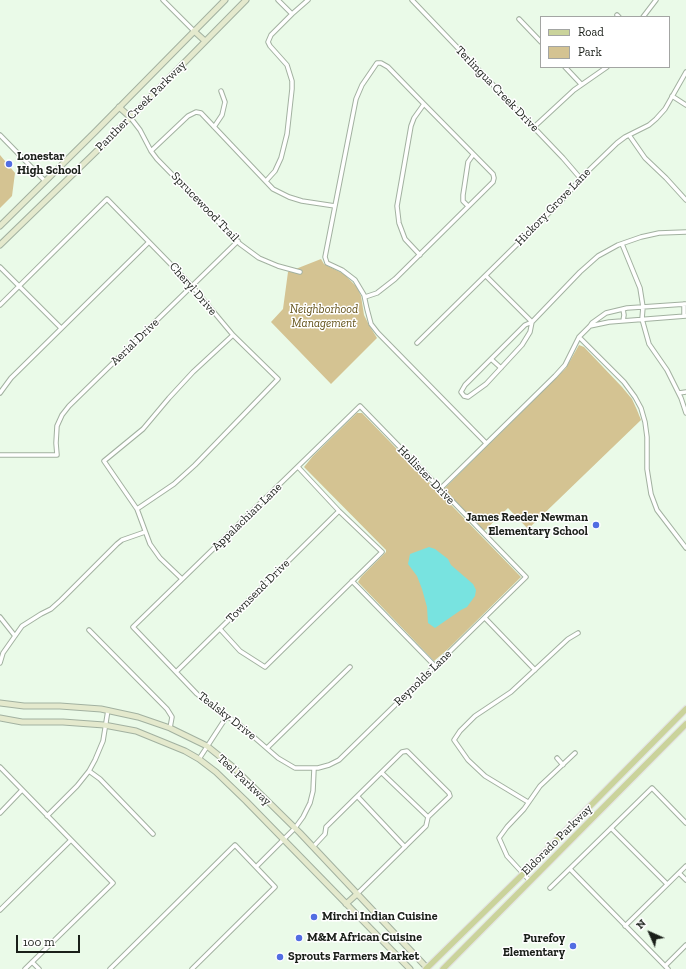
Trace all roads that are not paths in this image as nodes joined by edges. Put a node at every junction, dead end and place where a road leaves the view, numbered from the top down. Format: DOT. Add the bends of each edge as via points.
graph roads {
  1 [pos="225,0"];
  2 [pos="246,0"];
  3 [pos="278,0"];
  4 [pos="308,0"];
  5 [pos="412,0"];
  6 [pos="656,0"];
  7 [pos="165,1"];
  8 [pos="292,14"];
  9 [pos="644,16"];
  10 [pos="519,19"];
  11 [pos="194,31"];
  12 [pos="205,41"];
  13 [pos="540,41"];
  14 [pos="566,68"];
  15 [pos="605,68"];
  16 [pos="686,72"];
  17 [pos="581,84"];
  18 [pos="221,91"];
  19 [pos="672,96"];
  20 [pos="424,104"];
  21 [pos="686,105"];
  22 [pos="120,107"];
  23 [pos="130,117"];
  24 [pos="214,126"];
  25 [pos="534,127"];
  26 [pos="0,135"];
  27 [pos="629,135"];
  28 [pos="151,151"];
  29 [pos="474,155"];
  30 [pos="581,179"];
  31 [pos="45,181"];
  32 [pos="266,181"];
  33 [pos="686,200"];
  34 [pos="336,206"];
  35 [pos="468,206"];
  36 [pos="0,226"];
  37 [pos="686,232"];
  38 [pos="238,241"];
  39 [pos="149,242"];
  40 [pos="622,244"];
  41 [pos="0,245"];
  42 [pos="420,255"];
  43 [pos="0,268"];
  44 [pos="300,272"];
  45 [pos="486,276"];
  46 [pos="19,286"];
  47 [pos="192,286"];
  48 [pos="365,297"];
  49 [pos="685,304"];
  50 [pos="0,305"];
  51 [pos="643,307"];
  52 [pos="623,309"];
  53 [pos="685,316"];
  54 [pos="642,319"];
  55 [pos="622,321"];
  56 [pos="532,322"];
  57 [pos="590,326"];
  58 [pos="61,328"];
  59 [pos="233,336"];
  60 [pos="579,337"];
  61 [pos="417,343"];
  62 [pos="491,359"];
  63 [pos="501,368"];
  64 [pos="686,392"];
  65 [pos="0,393"];
  66 [pos="679,393"];
  67 [pos="360,406"];
  68 [pos="686,413"];
  69 [pos="486,443"];
  70 [pos="0,455"];
  71 [pos="298,467"];
  72 [pos="440,489"];
  73 [pos="137,509"];
  74 [pos="339,510"];
  75 [pos="145,532"];
  76 [pos="686,548"];
  77 [pos="526,577"];
  78 [pos="182,579"];
  79 [pos="352,581"];
  80 [pos="0,618"];
  81 [pos="485,618"];
  82 [pos="133,627"];
  83 [pos="89,630"];
  84 [pos="220,630"];
  85 [pos="578,633"];
  86 [pos="15,636"];
  87 [pos="0,663"];
  88 [pos="435,666"];
  89 [pos="350,667"];
  90 [pos="535,670"];
  91 [pos="176,672"];
  92 [pos="0,703"];
  93 [pos="108,710"];
  94 [pos="686,710"];
  95 [pos="227,716"];
  96 [pos="0,718"];
  97 [pos="686,724"];
  98 [pos="106,725"];
  99 [pos="170,728"];
  100 [pos="207,746"];
  101 [pos="267,748"];
  102 [pos="575,753"];
  103 [pos="557,758"];
  104 [pos="199,759"];
  105 [pos="563,765"];
  106 [pos="0,767"];
  107 [pos="314,769"];
  108 [pos="89,771"];
  109 [pos="382,772"];
  110 [pos="22,790"];
  111 [pos="358,797"];
  112 [pos="528,802"];
  113 [pos="0,813"];
  114 [pos="47,816"];
  115 [pos="428,817"];
  116 [pos="686,823"];
  117 [pos="295,828"];
  118 [pos="611,828"];
  119 [pos="153,834"];
  120 [pos="283,839"];
  121 [pos="71,840"];
  122 [pos="313,847"];
  123 [pos="405,847"];
  124 [pos="686,866"];
  125 [pos="256,867"];
  126 [pos="570,869"];
  127 [pos="679,873"];
  128 [pos="523,874"];
  129 [pos="686,880"];
  130 [pos="530,881"];
  131 [pos="667,884"];
  132 [pos="550,888"];
  133 [pos="357,894"];
  134 [pos="346,904"];
  135 [pos="0,910"];
  136 [pos="625,926"];
  137 [pos="686,945"];
  138 [pos="32,962"];
  139 [pos="666,967"];
  140 [pos="25,969"];
  141 [pos="38,969"];
  142 [pos="110,969"];
  143 [pos="192,969"];
  144 [pos="410,969"];
  145 [pos="427,969"];
  146 [pos="443,969"];
  1 -- 11 [label="main road, Panther Creek Parkway"];
  2 -- 12 [label="main road, Panther Creek Parkway"];
  3 -- 8 [label="street"];
  4 -- 8 [label="street"];
  5 -- 25 [label="street, Terlingua Creek Drive"];
  6 -- 9 [label="street"];
  7 -- 11 [label="street"];
  8 -- 32 [label="street" via="268,42 287,65 292,89 287,134 281,158 275,171"];
  10 -- 13 [label="street"];
  11 -- 12 [label="main road"];
  11 -- 22 [label="main road, Panther Creek Parkway"];
  12 -- 23 [label="main road, Panther Creek Parkway"];
  14 -- 17 [label="street"];
  15 -- 17 [label="street"];
  16 -- 19 [label="street, Hickory Grove Lane"];
  17 -- 25 [label="street"];
  18 -- 24 [label="street" via="225,102 222,115"];
  19 -- 21 [label="street"];
  19 -- 27 [label="street, Hickory Grove Lane" via="656,119"];
  20 -- 29 [label="street"];
  20 -- 34 [label="street" via="388,67 377,63 356,99"];
  20 -- 42 [label="street" via="411,126 397,206 399,223 405,239"];
  22 -- 23 [label="main road"];
  22 -- 31 [label="main road, Panther Creek Parkway"];
  23 -- 28 [label="street, Sprucewood Trail"];
  23 -- 41 [label="main road, Panther Creek Parkway"];
  24 -- 28 [label="street" via="201,113 196,112 188,116"];
  24 -- 32 [label="street"];
  25 -- 30 [label="street, Terlingua Creek Drive"];
  26 -- 31 [label="street"];
  27 -- 30 [label="street, Hickory Grove Lane" via="617,143"];
  27 -- 33 [label="street" via="642,155"];
  28 -- 38 [label="street, Sprucewood Trail"];
  29 -- 35 [label="street" via="468,162 463,195 463,200"];
  29 -- 35 [label="street" via="494,178"];
  30 -- 45 [label="street, Hickory Grove Lane"];
  31 -- 36 [label="main road, Panther Creek Parkway"];
  32 -- 34 [label="street" via="273,189 289,197"];
  34 -- 48 [label="street" via="325,257 327,263 355,280"];
  35 -- 42 [label="street"];
  37 -- 40 [label="street" via="647,235"];
  38 -- 44 [label="street, Sprucewood Trail" via="259,258"];
  38 -- 47 [label="street, Aerial Drive"];
  39 -- 46 [label="street, Cheryl Drive" via="107,199"];
  39 -- 47 [label="street, Cheryl Drive"];
  39 -- 58 [label="street"];
  40 -- 51 [label="street" via="640,288"];
  40 -- 56 [label="street" via="586,266"];
  42 -- 48 [label="street" via="377,293"];
  43 -- 46 [label="street"];
  45 -- 56 [label="street"];
  45 -- 61 [label="street, Hickory Grove Lane"];
  46 -- 50 [label="street"];
  46 -- 58 [label="street"];
  47 -- 59 [label="street, Cheryl Drive"];
  47 -- 70 [label="street, Aerial Drive" via="69,406 57,426 57,455"];
  48 -- 69 [label="street" via="371,324 378,333 391,343"];
  49 -- 51 [label="street"];
  49 -- 53 [label="street"];
  51 -- 52 [label="street"];
  51 -- 54 [label="street"];
  52 -- 55 [label="street"];
  52 -- 57 [label="street" via="606,313"];
  53 -- 54 [label="street"];
  54 -- 55 [label="street"];
  54 -- 66 [label="street" via="649,344"];
  55 -- 57 [label="street"];
  56 -- 62 [label="street" via="525,324"];
  56 -- 63 [label="street" via="530,332 522,345"];
  57 -- 60 [label="street"];
  58 -- 65 [label="street" via="10,378"];
  59 -- 73 [label="street" via="193,372 143,429 104,461"];
  59 -- 73 [label="street, Cheryl Drive" via="278,379 195,465 174,484"];
  60 -- 69 [label="street" via="565,365"];
  60 -- 76 [label="street" via="624,382 641,408 647,437 650,494 657,510"];
  62 -- 63 [label="street"];
  62 -- 63 [label="street" via="465,385 461,392 464,396 468,397 486,384"];
  64 -- 66 [label="street"];
  66 -- 68 [label="street"];
  67 -- 71 [label="street, Appalachian Lane"];
  67 -- 72 [label="street, Hollister Drive"];
  69 -- 72 [label="street"];
  71 -- 74 [label="street"];
  71 -- 78 [label="street, Appalachian Lane"];
  72 -- 77 [label="street, Hollister Drive"];
  73 -- 75 [label="street"];
  74 -- 79 [label="street" via="382,552"];
  74 -- 84 [label="street, Townsend Drive"];
  75 -- 78 [label="street" via="160,558"];
  75 -- 86 [label="street" via="117,544 61,600 22,626"];
  77 -- 81 [label="street, Reynolds Lane"];
  78 -- 82 [label="street, Appalachian Lane"];
  79 -- 84 [label="street" via="265,667 240,651"];
  79 -- 88 [label="street"];
  80 -- 86 [label="street"];
  81 -- 88 [label="street, Reynolds Lane"];
  81 -- 90 [label="street"];
  82 -- 91 [label="street, Tealsky Drive"];
  83 -- 99 [label="street" via="167,709 172,717"];
  84 -- 91 [label="street, Townsend Drive"];
  85 -- 90 [label="street"];
  86 -- 87 [label="street" via="3,653"];
  88 -- 107 [label="street, Reynolds Lane" via="339,760"];
  89 -- 101 [label="street"];
  90 -- 112 [label="street" via="511,692 475,716 454,740 468,760 485,776"];
  91 -- 95 [label="street, Tealsky Drive" via="203,699"];
  92 -- 93 [label="main road, Teel Parkway"];
  93 -- 98 [label="street"];
  93 -- 99 [label="main road, Teel Parkway"];
  94 -- 128 [label="main road, Eldorado Parkway"];
  95 -- 100 [label="street"];
  95 -- 101 [label="street, Tealsky Drive"];
  96 -- 98 [label="main road, Teel Parkway" via="22,722"];
  97 -- 130 [label="main road, Eldorado Parkway"];
  98 -- 104 [label="main road, Teel Parkway" via="136,731"];
  98 -- 108 [label="street"];
  99 -- 100 [label="main road, Teel Parkway"];
  100 -- 104 [label="street"];
  100 -- 117 [label="main road, Teel Parkway" via="233,767"];
  101 -- 107 [label="street, Tealsky Drive" via="295,768"];
  102 -- 105 [label="street"];
  103 -- 105 [label="street"];
  104 -- 120 [label="main road, Teel Parkway" via="216,772"];
  105 -- 112 [label="street" via="540,786"];
  106 -- 110 [label="street"];
  107 -- 117 [label="street" via="310,803"];
  108 -- 114 [label="street"];
  108 -- 119 [label="street" via="100,779"];
  109 -- 111 [label="street"];
  109 -- 115 [label="street"];
  109 -- 115 [label="street" via="402,752 407,751 450,796"];
  110 -- 113 [label="street"];
  110 -- 114 [label="street"];
  111 -- 122 [label="street" via="326,827 325,834"];
  111 -- 123 [label="street"];
  112 -- 128 [label="street" via="499,838 507,856"];
  114 -- 121 [label="street"];
  115 -- 123 [label="street" via="426,826"];
  116 -- 118 [label="street" via="652,788"];
  117 -- 120 [label="street"];
  117 -- 122 [label="main road, Teel Parkway"];
  118 -- 126 [label="street"];
  118 -- 131 [label="street"];
  120 -- 125 [label="street"];
  120 -- 134 [label="main road, Teel Parkway"];
  121 -- 135 [label="street"];
  121 -- 138 [label="street" via="113,883"];
  122 -- 133 [label="main road, Teel Parkway"];
  123 -- 133 [label="street"];
  124 -- 127 [label="street"];
  125 -- 142 [label="street" via="235,845"];
  125 -- 143 [label="street" via="275,887"];
  126 -- 132 [label="street"];
  126 -- 136 [label="street"];
  127 -- 129 [label="street"];
  127 -- 131 [label="street"];
  128 -- 130 [label="street"];
  128 -- 145 [label="main road, Eldorado Parkway"];
  130 -- 146 [label="main road, Eldorado Parkway"];
  131 -- 136 [label="street"];
  133 -- 134 [label="main road"];
  133 -- 145 [label="main road, Teel Parkway"];
  134 -- 144 [label="main road, Teel Parkway"];
  136 -- 139 [label="street"];
  137 -- 139 [label="street"];
  138 -- 140 [label="street"];
  138 -- 141 [label="street"];
}
